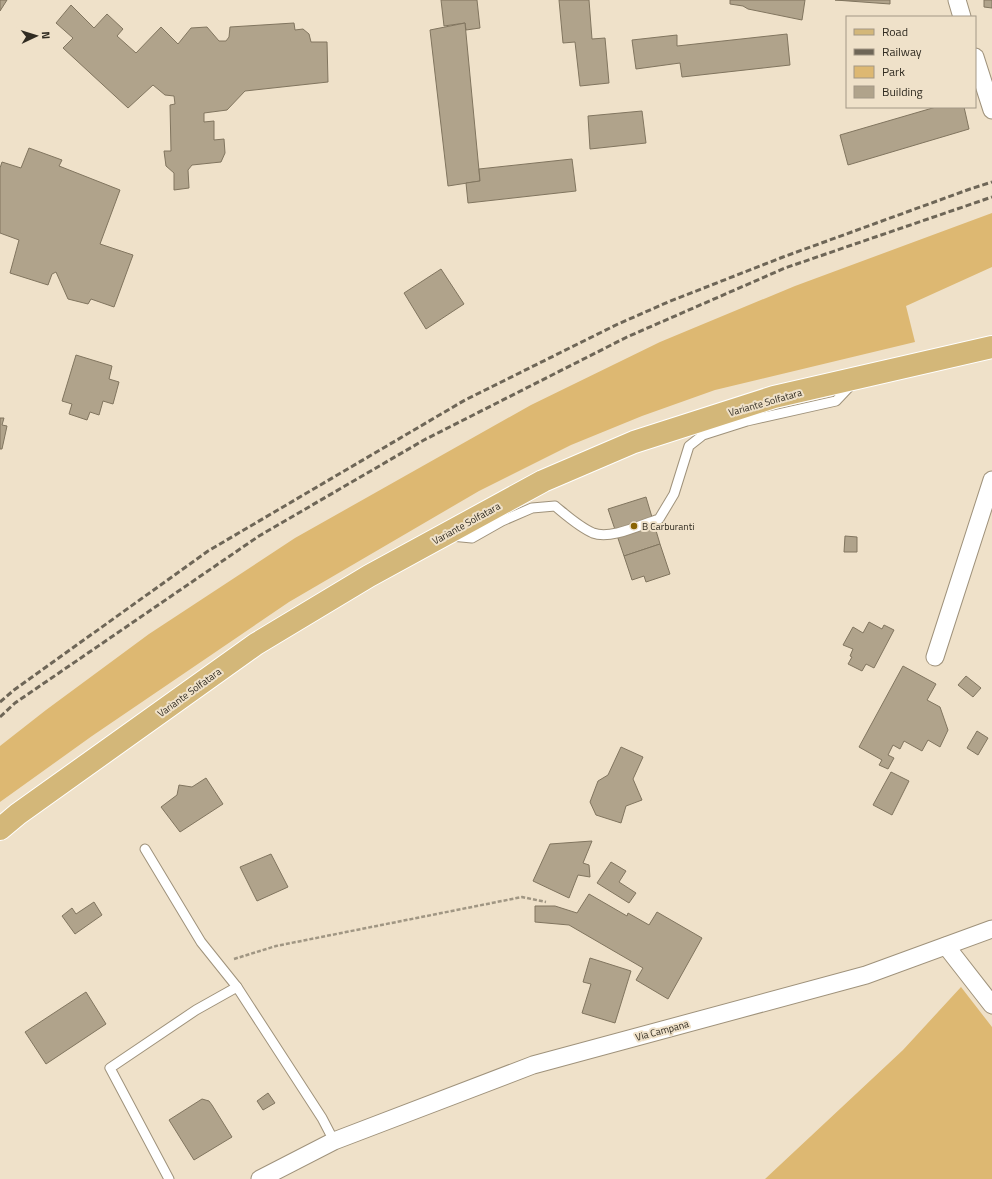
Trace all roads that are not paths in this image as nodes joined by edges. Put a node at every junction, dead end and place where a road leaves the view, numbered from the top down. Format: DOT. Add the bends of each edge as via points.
graph roads {
  1 [pos="957,0"];
  2 [pos="962,16"];
  3 [pos="976,60"];
  4 [pos="992,110"];
  5 [pos="992,347"];
  6 [pos="858,378"];
  7 [pos="992,480"];
  8 [pos="443,535"];
  9 [pos="935,657"];
  10 [pos="0,829"];
  11 [pos="144,849"];
  12 [pos="992,929"];
  13 [pos="946,946"];
  14 [pos="237,987"];
  15 [pos="992,1005"];
  16 [pos="334,1141"];
  17 [pos="169,1179"];
  18 [pos="260,1179"];
  1 -- 2 [label="street"];
  3 -- 4 [label="street"];
  5 -- 6 [label="main road, Variante Solfatara"];
  6 -- 8 [label="main road, Variante Solfatara" via="774,397 634,442 543,481"];
  6 -- 8 [label="lane" via="836,401 747,421 703,435 689,446 674,494 660,519 610,535 594,533 573,521 555,506 532,508 472,538"];
  7 -- 9 [label="street"];
  8 -- 10 [label="main road, Variante Solfatara" via="256,644"];
  11 -- 14 [label="lane" via="201,942"];
  12 -- 13 [label="street, Via Campana"];
  13 -- 15 [label="street"];
  13 -- 16 [label="street, Via Campana" via="866,975 533,1065"];
  14 -- 16 [label="lane" via="322,1118"];
  14 -- 17 [label="lane" via="196,1010 110,1068"];
  16 -- 18 [label="street, Via Campana"];
}
